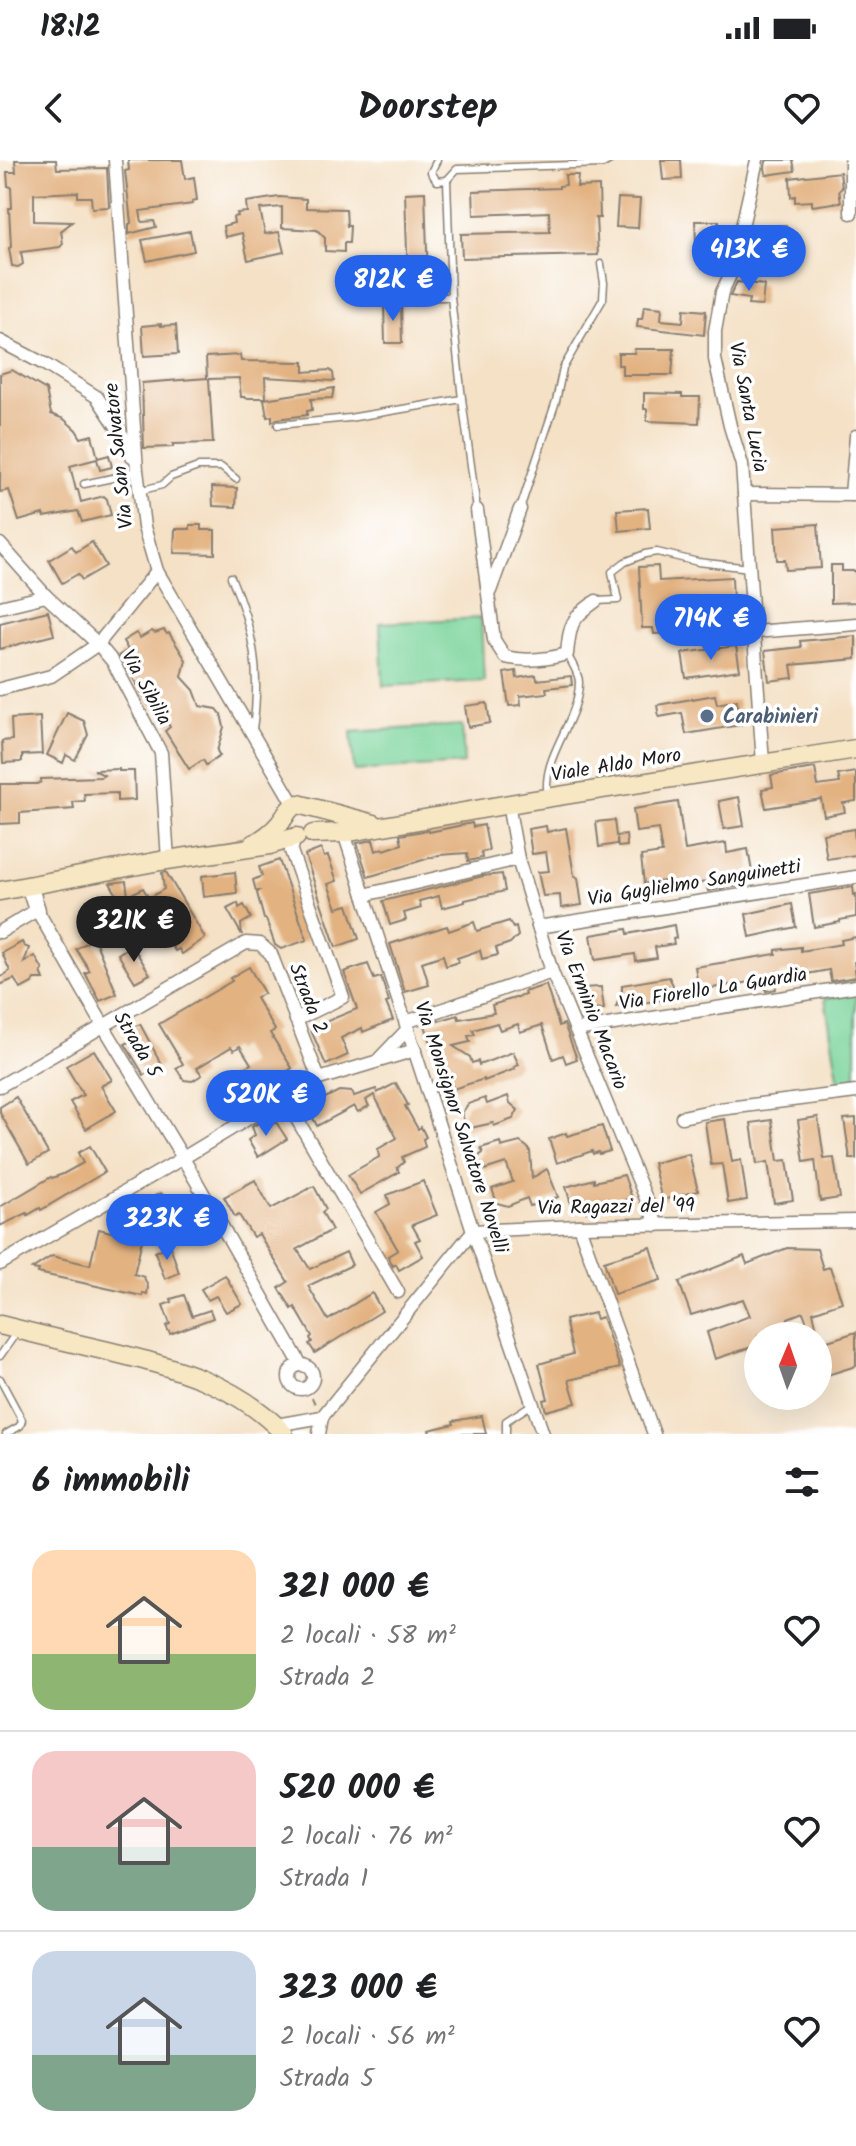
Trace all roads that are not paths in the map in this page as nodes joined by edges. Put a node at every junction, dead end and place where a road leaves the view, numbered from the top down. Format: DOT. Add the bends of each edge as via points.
graph roads {
  1 [pos="115,160"];
  2 [pos="437,160"];
  3 [pos="610,160"];
  4 [pos="757,160"];
  5 [pos="851,160"];
  6 [pos="447,180"];
  7 [pos="851,213"];
  8 [pos="601,264"];
  9 [pos="363,297"];
  10 [pos="451,297"];
  11 [pos="0,341"];
  12 [pos="462,399"];
  13 [pos="278,425"];
  14 [pos="856,436"];
  15 [pos="137,470"];
  16 [pos="236,479"];
  17 [pos="84,484"];
  18 [pos="139,491"];
  19 [pos="744,494"];
  20 [pos="854,495"];
  21 [pos="520,509"];
  22 [pos="477,510"];
  23 [pos="0,544"];
  24 [pos="750,568"];
  25 [pos="157,571"];
  26 [pos="231,577"];
  27 [pos="488,594"];
  28 [pos="46,596"];
  29 [pos="596,601"];
  30 [pos="0,607"];
  31 [pos="856,624"];
  32 [pos="754,632"];
  33 [pos="98,644"];
  34 [pos="567,654"];
  35 [pos="0,689"];
  36 [pos="252,735"];
  37 [pos="856,749"];
  38 [pos="763,763"];
  39 [pos="548,797"];
  40 [pos="508,804"];
  41 [pos="295,810"];
  42 [pos="384,826"];
  43 [pos="344,833"];
  44 [pos="301,836"];
  45 [pos="246,849"];
  46 [pos="518,859"];
  47 [pos="168,860"];
  48 [pos="856,877"];
  49 [pos="29,885"];
  50 [pos="0,891"];
  51 [pos="364,895"];
  52 [pos="37,910"];
  53 [pos="538,927"];
  54 [pos="0,932"];
  55 [pos="552,972"];
  56 [pos="856,986"];
  57 [pos="296,1020"];
  58 [pos="103,1025"];
  59 [pos="407,1025"];
  60 [pos="576,1030"];
  61 [pos="415,1050"];
  62 [pos="377,1061"];
  63 [pos="319,1079"];
  64 [pos="0,1086"];
  65 [pos="856,1092"];
  66 [pos="284,1097"];
  67 [pos="682,1117"];
  68 [pos="183,1158"];
  69 [pos="856,1221"];
  70 [pos="657,1225"];
  71 [pos="579,1226"];
  72 [pos="473,1231"];
  73 [pos="0,1264"];
  74 [pos="398,1292"];
  75 [pos="9,1327"];
  76 [pos="0,1356"];
  77 [pos="0,1379"];
  78 [pos="307,1387"];
  79 [pos="534,1403"];
  80 [pos="323,1415"];
  81 [pos="280,1430"];
  82 [pos="6,1434"];
  83 [pos="319,1434"];
  84 [pos="506,1434"];
  85 [pos="543,1434"];
  86 [pos="654,1434"];
  1 -- 15 [label="street, Via San Salvatore"];
  2 -- 6 [label="lane" via="431,172 437,181"];
  3 -- 6 [label="lane" via="457,169"];
  4 -- 19 [label="street, Via Santa Lucia" via="715,331 715,359 742,465"];
  5 -- 7 [label="street"];
  6 -- 10 [label="lane"];
  8 -- 21 [label="lane" via="603,299 563,368"];
  9 -- 10 [label="lane"];
  10 -- 12 [label="lane"];
  11 -- 15 [label="street" via="97,397 127,442"];
  12 -- 13 [label="lane"];
  12 -- 22 [label="lane"];
  14 -- 20 [label="street"];
  15 -- 17 [label="lane"];
  15 -- 18 [label="street, Via San Salvatore"];
  16 -- 18 [label="lane" via="221,467 198,467"];
  18 -- 25 [label="street, Via San Salvatore"];
  19 -- 20 [label="street"];
  19 -- 24 [label="street, Via Santa Lucia"];
  21 -- 27 [label="street"];
  22 -- 27 [label="street"];
  23 -- 28 [label="street"];
  24 -- 29 [label="lane" via="645,554 612,572 618,600"];
  24 -- 32 [label="street, Via Santa Lucia"];
  25 -- 33 [label="street"];
  25 -- 36 [label="street, Via San Salvatore"];
  26 -- 36 [label="lane" via="257,664"];
  27 -- 34 [label="street" via="494,640 505,657 523,661"];
  28 -- 30 [label="street"];
  28 -- 33 [label="street"];
  29 -- 34 [label="street" via="571,624"];
  31 -- 32 [label="street"];
  32 -- 38 [label="street, Via Santa Lucia"];
  33 -- 35 [label="street, Via Sibilia" via="51,676"];
  33 -- 47 [label="street, Via Sibilia" via="161,753"];
  34 -- 39 [label="lane" via="580,679 548,769"];
  36 -- 41 [label="street, Via San Salvatore"];
  37 -- 38 [label="main road, Viale Aldo Moro"];
  38 -- 39 [label="main road, Viale Aldo Moro"];
  39 -- 40 [label="main road, Viale Aldo Moro"];
  40 -- 42 [label="main road, Viale Aldo Moro"];
  40 -- 46 [label="street, Via Erminio Macario"];
  41 -- 42 [label="main road, Viale Aldo Moro"];
  41 -- 44 [label="main road" via="287,831"];
  41 -- 44 [label="main road" via="316,813 318,818 316,829"];
  41 -- 45 [label="main road, Viale Aldo Moro"];
  42 -- 43 [label="main road, Viale Aldo Moro"];
  43 -- 44 [label="main road, Viale Aldo Moro"];
  43 -- 51 [label="street, Via Monsignor Salvatore Novelli"];
  44 -- 45 [label="main road, Viale Aldo Moro"];
  44 -- 57 [label="street" via="291,851 343,997"];
  45 -- 47 [label="main road, Viale Aldo Moro"];
  46 -- 51 [label="street"];
  46 -- 53 [label="street, Via Erminio Macario"];
  47 -- 49 [label="main road, Viale Aldo Moro"];
  48 -- 53 [label="street, Via Guglielmo Sanguinetti"];
  49 -- 50 [label="main road, Viale Aldo Moro"];
  49 -- 52 [label="street"];
  51 -- 59 [label="street, Via Monsignor Salvatore Novelli"];
  52 -- 54 [label="street"];
  52 -- 58 [label="street, Strada 5"];
  53 -- 55 [label="street, Via Erminio Macario"];
  55 -- 59 [label="street"];
  55 -- 60 [label="street, Via Erminio Macario"];
  56 -- 60 [label="street, Via Fiorello La Guardia"];
  57 -- 58 [label="street, Strada 2" via="271,954 260,944 246,943"];
  57 -- 63 [label="street, Strada 2"];
  58 -- 64 [label="street, Strada 2"];
  58 -- 68 [label="street, Strada 5"];
  59 -- 61 [label="street, Via Monsignor Salvatore Novelli"];
  59 -- 62 [label="street"];
  60 -- 70 [label="street, Via Erminio Macario"];
  61 -- 62 [label="street"];
  61 -- 72 [label="street, Via Monsignor Salvatore Novelli"];
  62 -- 63 [label="street"];
  63 -- 66 [label="street"];
  65 -- 67 [label="street"];
  66 -- 68 [label="street"];
  66 -- 74 [label="street"];
  68 -- 73 [label="street"];
  68 -- 78 [label="street, Strada 5" via="301,1365 313,1374"];
  69 -- 70 [label="street, Via Ragazzi del '99"];
  70 -- 71 [label="street, Via Ragazzi del '99"];
  71 -- 72 [label="street, Via Ragazzi del '99"];
  71 -- 86 [label="street"];
  72 -- 79 [label="street, Via Monsignor Salvatore Novelli"];
  72 -- 80 [label="street"];
  75 -- 76 [label="lane"];
  75 -- 81 [label="main road" via="188,1372 223,1388"];
  77 -- 82 [label="lane" via="22,1420"];
  79 -- 84 [label="lane" via="506,1421"];
  79 -- 85 [label="street, Via Monsignor Salvatore Novelli"];
  80 -- 81 [label="street"];
  80 -- 83 [label="street"];
}
